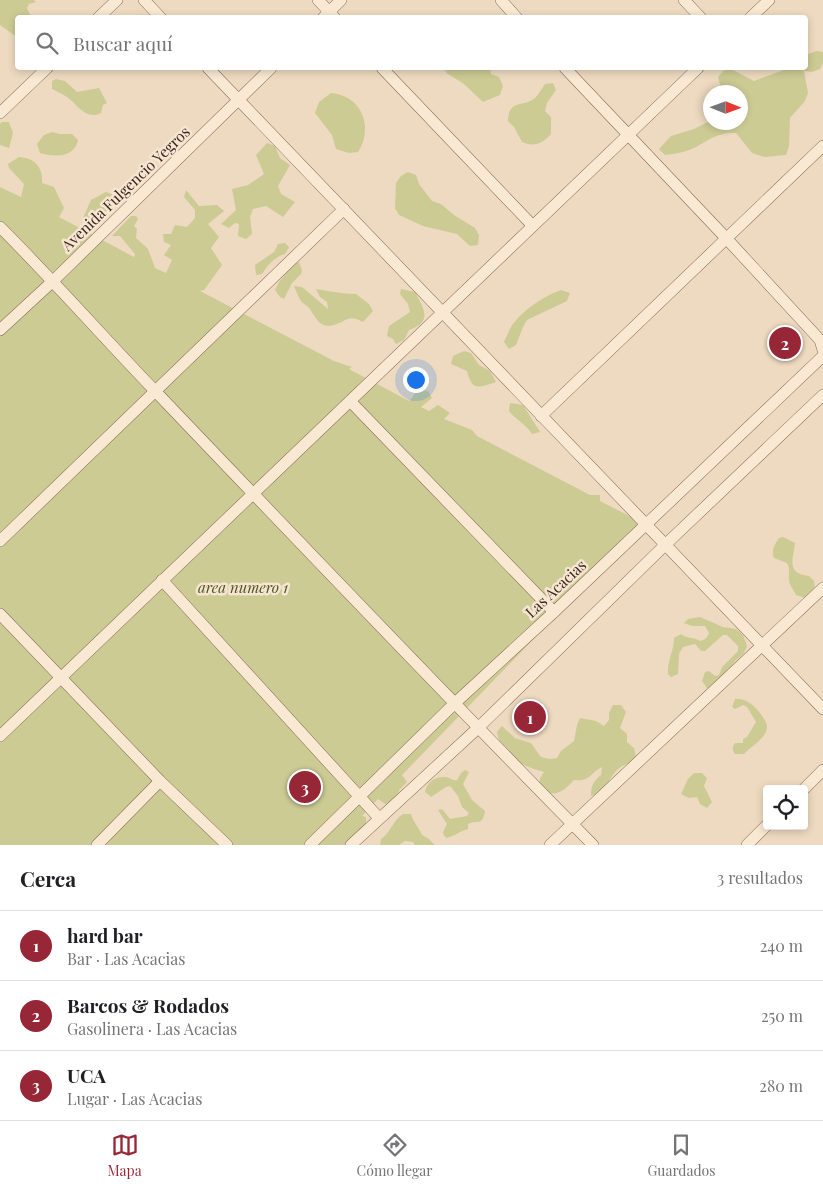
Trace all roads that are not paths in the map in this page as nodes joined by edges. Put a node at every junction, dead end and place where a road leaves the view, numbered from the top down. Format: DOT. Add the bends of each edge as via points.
graph roads {
  1 [pos="116,0"];
  2 [pos="144,0"];
  3 [pos="318,0"];
  4 [pos="341,0"];
  5 [pos="501,0"];
  6 [pos="684,0"];
  7 [pos="769,0"];
  8 [pos="101,15"];
  9 [pos="158,15"];
  10 [pos="329,15"];
  11 [pos="514,15"];
  12 [pos="698,15"];
  13 [pos="753,15"];
  14 [pos="45,70"];
  15 [pos="210,70"];
  16 [pos="269,70"];
  17 [pos="384,70"];
  18 [pos="566,70"];
  19 [pos="696,70"];
  20 [pos="238,100"];
  21 [pos="0,113"];
  22 [pos="628,135"];
  23 [pos="823,146"];
  24 [pos="344,209"];
  25 [pos="532,225"];
  26 [pos="0,227"];
  27 [pos="726,238"];
  28 [pos="53,281"];
  29 [pos="442,312"];
  30 [pos="0,330"];
  31 [pos="822,344"];
  32 [pos="823,356"];
  33 [pos="155,391"];
  34 [pos="823,395"];
  35 [pos="350,401"];
  36 [pos="541,416"];
  37 [pos="253,493"];
  38 [pos="645,524"];
  39 [pos="0,541"];
  40 [pos="665,545"];
  41 [pos="162,580"];
  42 [pos="823,588"];
  43 [pos="554,612"];
  44 [pos="0,614"];
  45 [pos="762,645"];
  46 [pos="61,678"];
  47 [pos="455,703"];
  48 [pos="823,709"];
  49 [pos="478,728"];
  50 [pos="0,736"];
  51 [pos="823,770"];
  52 [pos="160,781"];
  53 [pos="808,785"];
  54 [pos="360,798"];
  55 [pos="379,818"];
  56 [pos="572,824"];
  57 [pos="763,829"];
  58 [pos="97,845"];
  59 [pos="227,845"];
  60 [pos="310,845"];
  61 [pos="351,845"];
  62 [pos="550,845"];
  63 [pos="593,845"];
  64 [pos="746,845"];
  1 -- 8 [label="street"];
  2 -- 9 [label="street"];
  3 -- 10 [label="street"];
  4 -- 10 [label="street"];
  5 -- 11 [label="street"];
  6 -- 12 [label="street"];
  7 -- 13 [label="street"];
  14 -- 21 [label="street"];
  15 -- 20 [label="street"];
  16 -- 20 [label="street, Avenida Fulgencio Yegros"];
  17 -- 25 [label="street"];
  18 -- 22 [label="street"];
  19 -- 22 [label="street"];
  20 -- 24 [label="street"];
  20 -- 28 [label="street, Avenida Fulgencio Yegros"];
  22 -- 25 [label="street"];
  22 -- 27 [label="street"];
  23 -- 27 [label="street"];
  24 -- 29 [label="street"];
  24 -- 33 [label="street"];
  25 -- 29 [label="street"];
  26 -- 28 [label="street"];
  27 -- 31 [label="street"];
  27 -- 36 [label="street"];
  28 -- 30 [label="street, Avenida Fulgencio Yegros"];
  28 -- 33 [label="street"];
  29 -- 35 [label="street"];
  29 -- 36 [label="street"];
  32 -- 38 [label="street, Las Acacias"];
  33 -- 37 [label="street"];
  33 -- 39 [label="street"];
  34 -- 40 [label="street"];
  35 -- 37 [label="street"];
  35 -- 43 [label="street"];
  36 -- 38 [label="street"];
  37 -- 41 [label="street"];
  37 -- 47 [label="street"];
  38 -- 40 [label="street"];
  38 -- 43 [label="street, Las Acacias"];
  40 -- 45 [label="street"];
  40 -- 49 [label="street"];
  41 -- 46 [label="street"];
  41 -- 54 [label="street"];
  42 -- 45 [label="street"];
  43 -- 47 [label="street, Las Acacias"];
  44 -- 46 [label="street"];
  45 -- 48 [label="street"];
  45 -- 56 [label="street"];
  46 -- 50 [label="street"];
  46 -- 52 [label="street"];
  47 -- 49 [label="street"];
  47 -- 54 [label="street, Las Acacias"];
  49 -- 55 [label="street"];
  49 -- 56 [label="street"];
  51 -- 53 [label="street"];
  52 -- 58 [label="street"];
  52 -- 59 [label="street"];
  54 -- 55 [label="street"];
  54 -- 60 [label="street, Las Acacias"];
  55 -- 61 [label="street"];
  56 -- 62 [label="street"];
  56 -- 63 [label="street"];
  57 -- 64 [label="street"];
}
